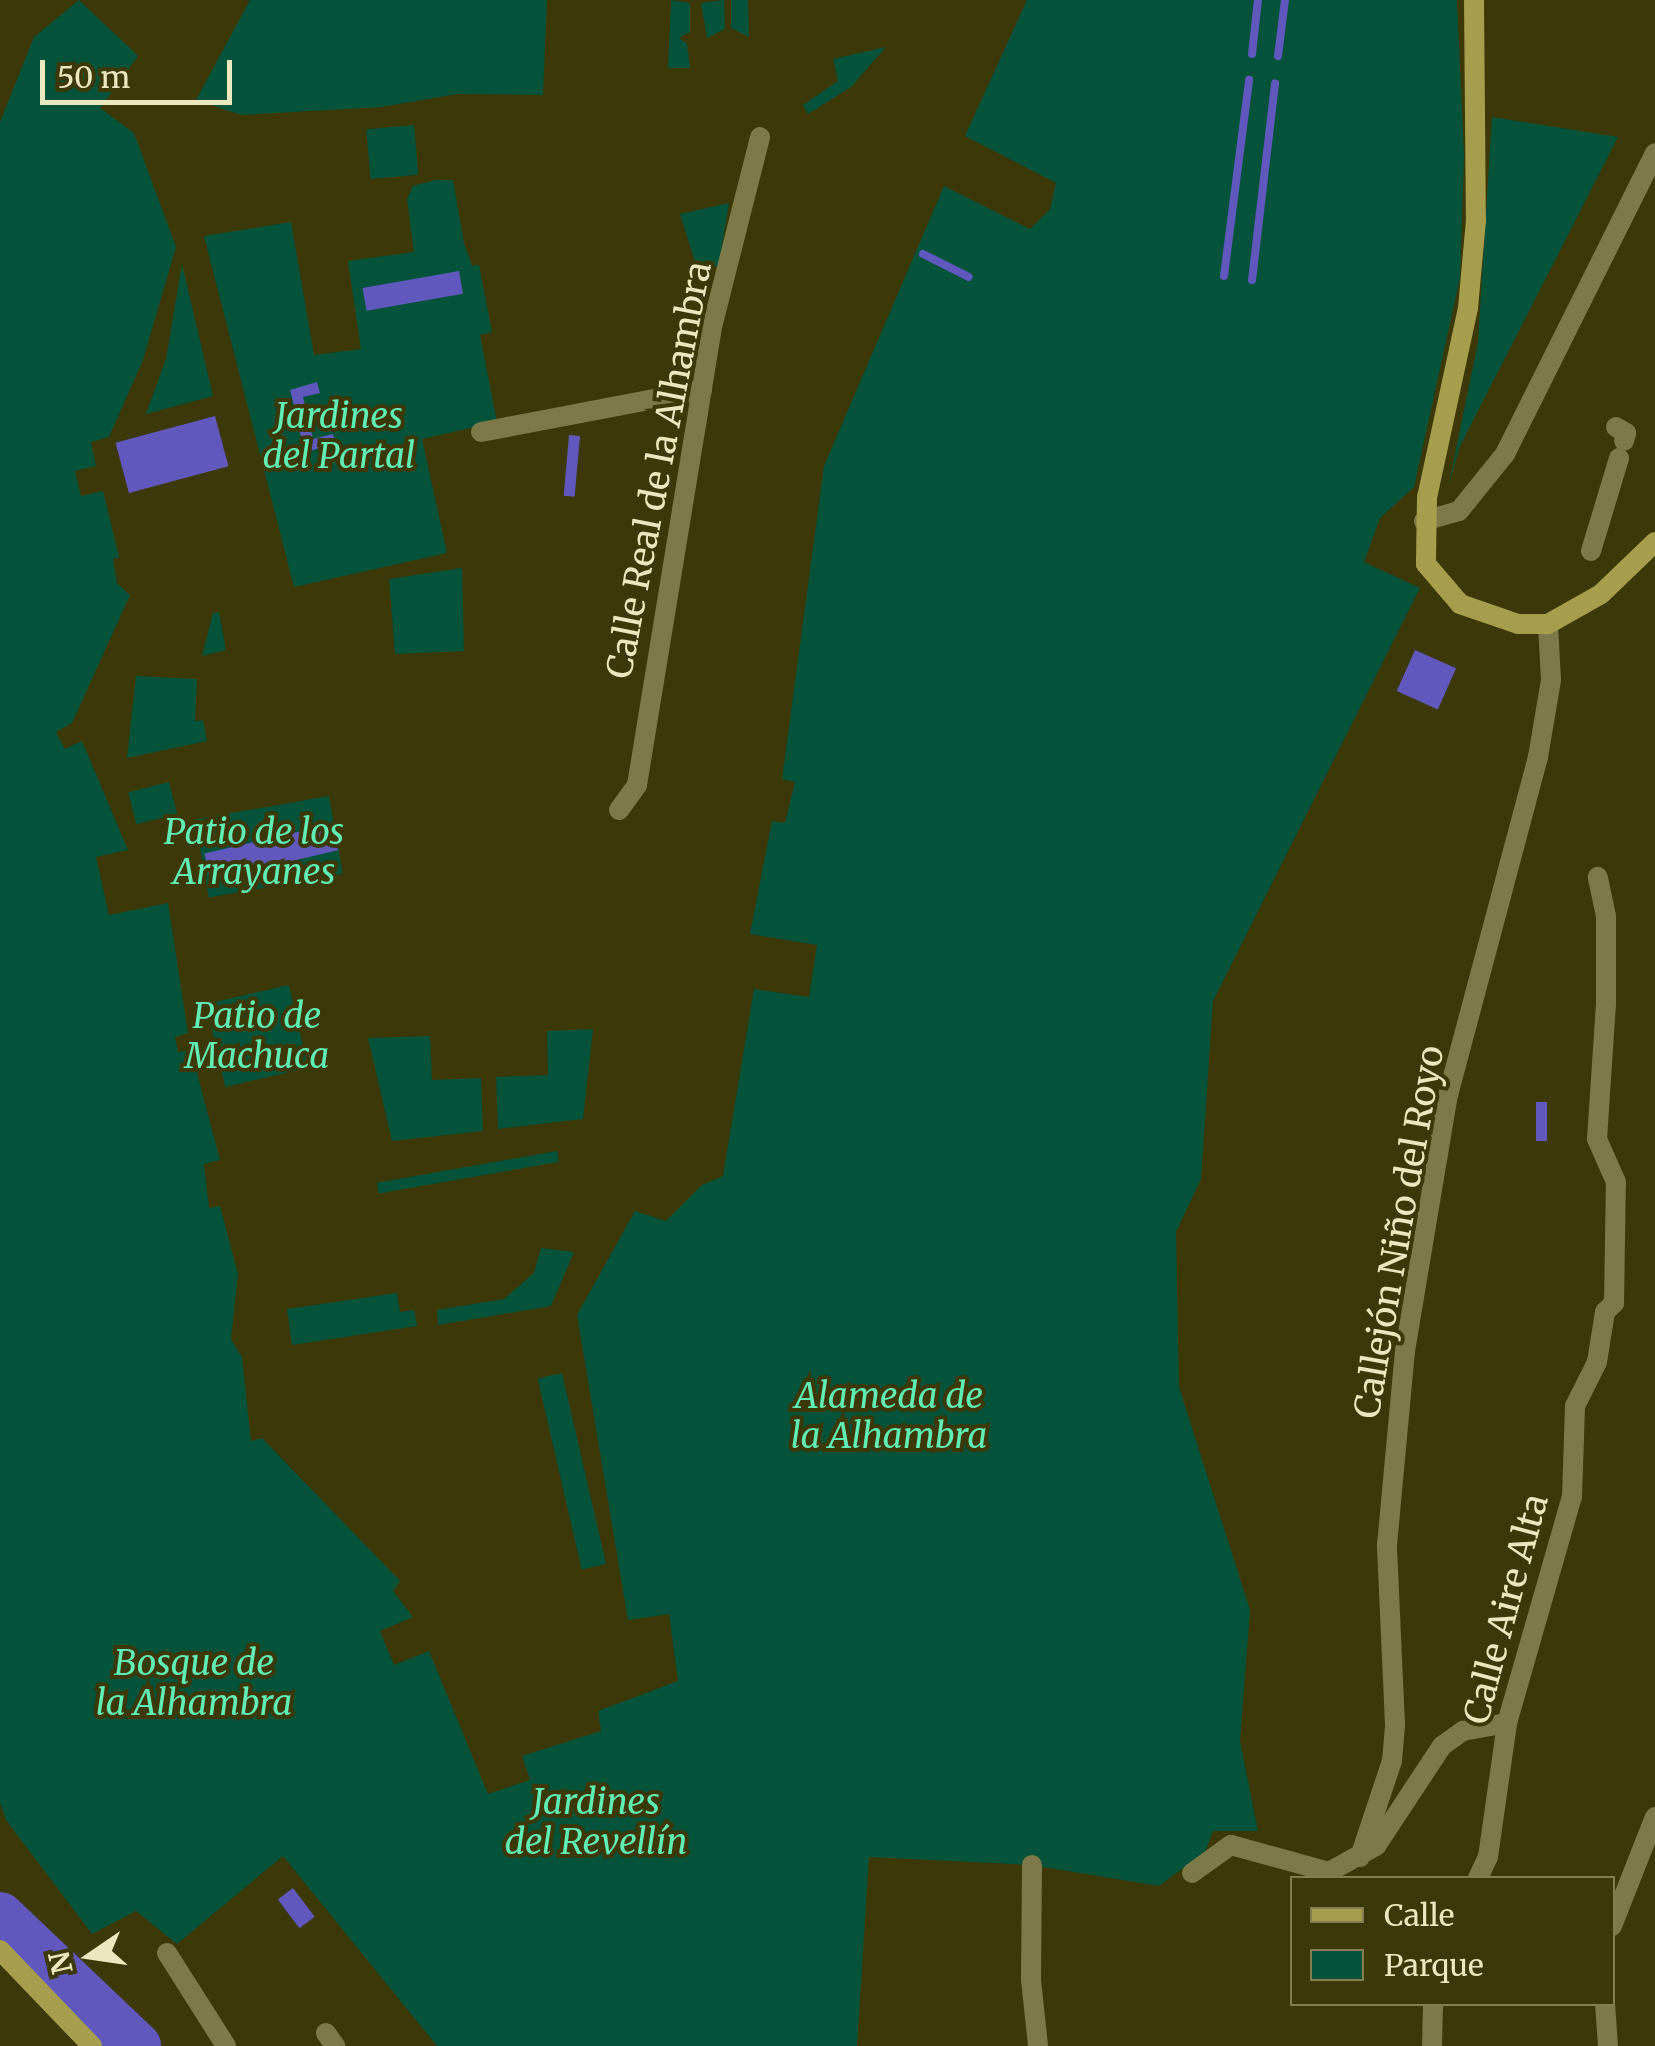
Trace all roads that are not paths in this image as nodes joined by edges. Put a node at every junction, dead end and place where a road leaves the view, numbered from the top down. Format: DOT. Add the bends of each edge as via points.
graph roads {
  1 [pos="1474,0"];
  2 [pos="760,138"];
  3 [pos="1655,153"];
  4 [pos="702,390"];
  5 [pos="481,432"];
  6 [pos="1620,442"];
  7 [pos="1423,530"];
  8 [pos="1655,542"];
  9 [pos="1592,551"];
  10 [pos="1548,624"];
  11 [pos="619,810"];
  12 [pos="1598,877"];
  13 [pos="1507,1724"];
  14 [pos="1655,1816"];
  15 [pos="1360,1856"];
  16 [pos="1032,1865"];
  17 [pos="1192,1873"];
  18 [pos="1479,1876"];
  19 [pos="1615,1918"];
  20 [pos="0,1950"];
  21 [pos="167,1953"];
  22 [pos="1434,2006"];
  23 [pos="1604,2006"];
  24 [pos="92,2046"];
  25 [pos="226,2046"];
  26 [pos="1038,2046"];
  27 [pos="1432,2046"];
  28 [pos="1608,2046"];
  1 -- 7 [label="street" via="1479,102 1470,290"];
  2 -- 4 [label="street, Calle Real de la Alhambra"];
  3 -- 7 [label="street" via="1505,454 1459,510"];
  4 -- 5 [label="street"];
  4 -- 11 [label="street, Calle Real de la Alhambra" via="638,784"];
  6 -- 9 [label="street"];
  7 -- 10 [label="street" via="1426,564 1460,604 1518,624"];
  8 -- 10 [label="street" via="1580,610"];
  10 -- 15 [label="street, Callejón Niño del Royo" via="1552,680 1535,772 1447,1099 1405,1351 1388,1545 1392,1761"];
  12 -- 13 [label="street, Calle Aire Alta" via="1606,916 1606,1005 1597,1139 1616,1182 1614,1303 1605,1312 1597,1362 1575,1406 1572,1497"];
  13 -- 15 [label="street" via="1463,1731 1442,1746 1376,1846"];
  13 -- 18 [label="street, Calle Aire Alta" via="1488,1856"];
  14 -- 19 [label="street"];
  15 -- 17 [label="street" via="1329,1872 1231,1845"];
  16 -- 26 [label="street"];
  20 -- 24 [label="street"];
  21 -- 25 [label="street"];
  22 -- 27 [label="street"];
  23 -- 28 [label="street"];
}
